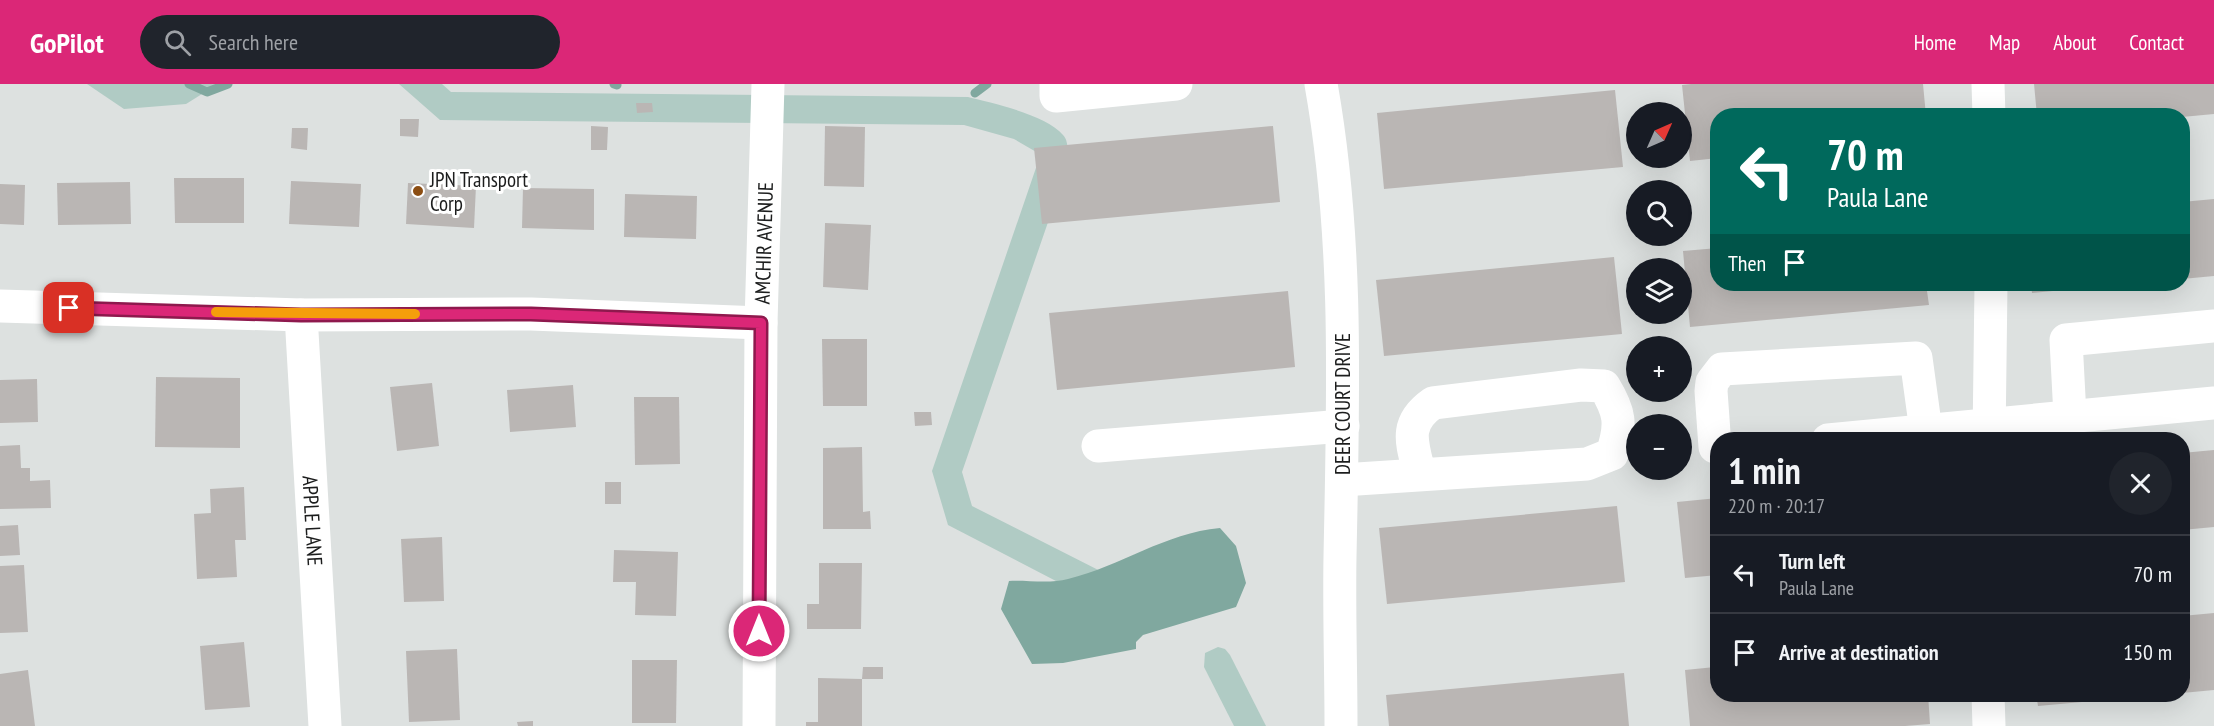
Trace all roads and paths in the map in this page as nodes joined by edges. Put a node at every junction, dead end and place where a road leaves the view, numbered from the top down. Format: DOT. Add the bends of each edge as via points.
graph roads {
  1 [pos="768,84"];
  2 [pos="1056,84"];
  3 [pos="1176,84"];
  4 [pos="1321,84"];
  5 [pos="1988,84"];
  6 [pos="1989,108"];
  7 [pos="1991,291"];
  8 [pos="0,306"];
  9 [pos="301,315"];
  10 [pos="761,323"];
  11 [pos="2214,326"];
  12 [pos="2214,403"];
  13 [pos="2070,416"];
  14 [pos="1343,426"];
  15 [pos="1926,430"];
  16 [pos="1714,432"];
  17 [pos="1906,432"];
  18 [pos="1989,432"];
  19 [pos="1098,446"];
  20 [pos="1420,475"];
  21 [pos="1342,480"];
  22 [pos="1988,702"];
  23 [pos="325,726"];
  24 [pos="759,726"];
  25 [pos="1341,726"];
  26 [pos="1989,726"];
  1 -- 10 [label="street, AMCHIR AVENUE"];
  2 -- 3 [label="street" via="1056,96"];
  4 -- 14 [label="street, DEER COURT DRIVE" via="1337,208 1344,350"];
  5 -- 6 [label="street"];
  7 -- 18 [label="street"];
  8 -- 9 [label="street"];
  9 -- 10 [label="street" via="531,314"];
  9 -- 23 [label="street, APPLE LANE"];
  10 -- 24 [label="street, AMCHIR AVENUE"];
  11 -- 13 [label="street" via="2066,340"];
  12 -- 13 [label="street"];
  13 -- 18 [label="street"];
  14 -- 19 [label="street"];
  14 -- 21 [label="street, DEER COURT DRIVE"];
  15 -- 16 [label="street" via="1916,358 1722,369 1710,391"];
  15 -- 17 [label="street"];
  15 -- 18 [label="street"];
  20 -- 20 [label="street" via="1587,464 1612,454 1617,439 1618,408 1604,386 1581,385 1433,403 1418,414 1413,428"];
  20 -- 21 [label="street"];
  21 -- 25 [label="street, DEER COURT DRIVE"];
  22 -- 26 [label="street"];
}
